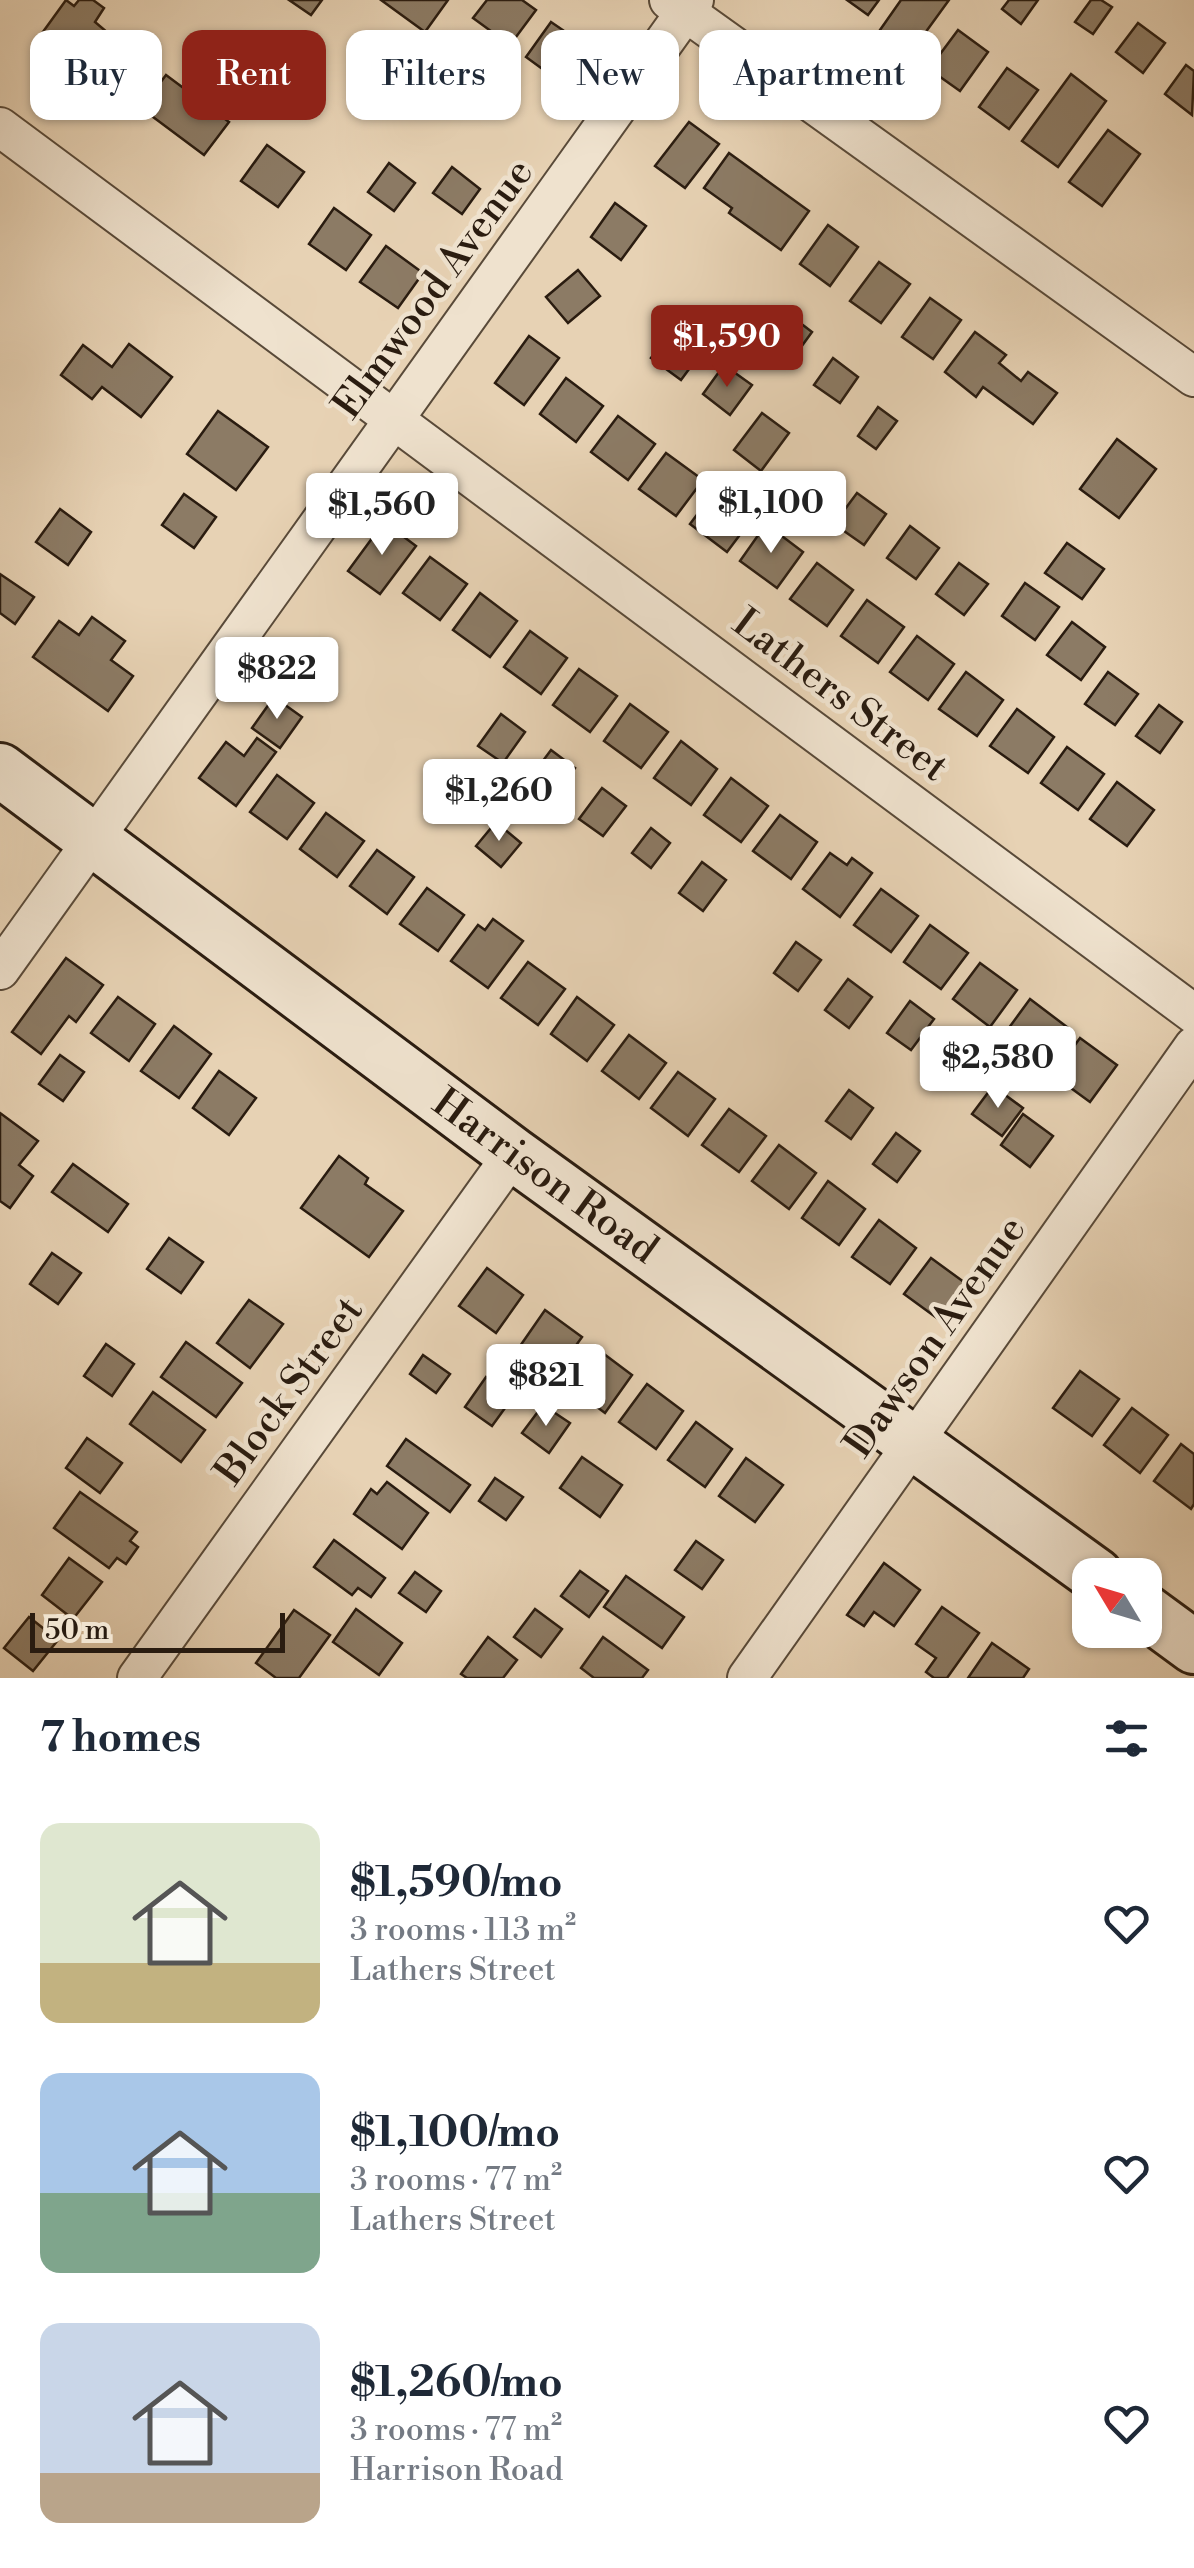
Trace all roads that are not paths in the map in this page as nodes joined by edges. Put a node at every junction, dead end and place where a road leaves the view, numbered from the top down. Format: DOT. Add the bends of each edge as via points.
graph roads {
  1 [pos="683,4"];
  2 [pos="0,127"];
  3 [pos="1194,376"];
  4 [pos="396,418"];
  5 [pos="0,770"];
  6 [pos="94,838"];
  7 [pos="0,970"];
  8 [pos="1194,1014"];
  9 [pos="1194,1046"];
  10 [pos="513,1154"];
  11 [pos="915,1442"];
  12 [pos="1073,1558"];
  13 [pos="1162,1623"];
  14 [pos="1194,1647"];
  15 [pos="137,1678"];
  16 [pos="747,1678"];
  1 -- 3 [label="street"];
  1 -- 4 [label="street, Elmwood Avenue"];
  2 -- 4 [label="street, Lathers Street"];
  4 -- 6 [label="street, Elmwood Avenue"];
  4 -- 8 [label="street, Lathers Street"];
  5 -- 6 [label="street, Harrison Road"];
  6 -- 7 [label="street, Elmwood Avenue"];
  6 -- 10 [label="street, Harrison Road"];
  9 -- 11 [label="street, Dawson Avenue"];
  10 -- 11 [label="street, Harrison Road"];
  10 -- 15 [label="street, Block Street"];
  11 -- 12 [label="street, Harrison Road"];
  11 -- 16 [label="street, Dawson Avenue"];
  13 -- 14 [label="street"];
}
